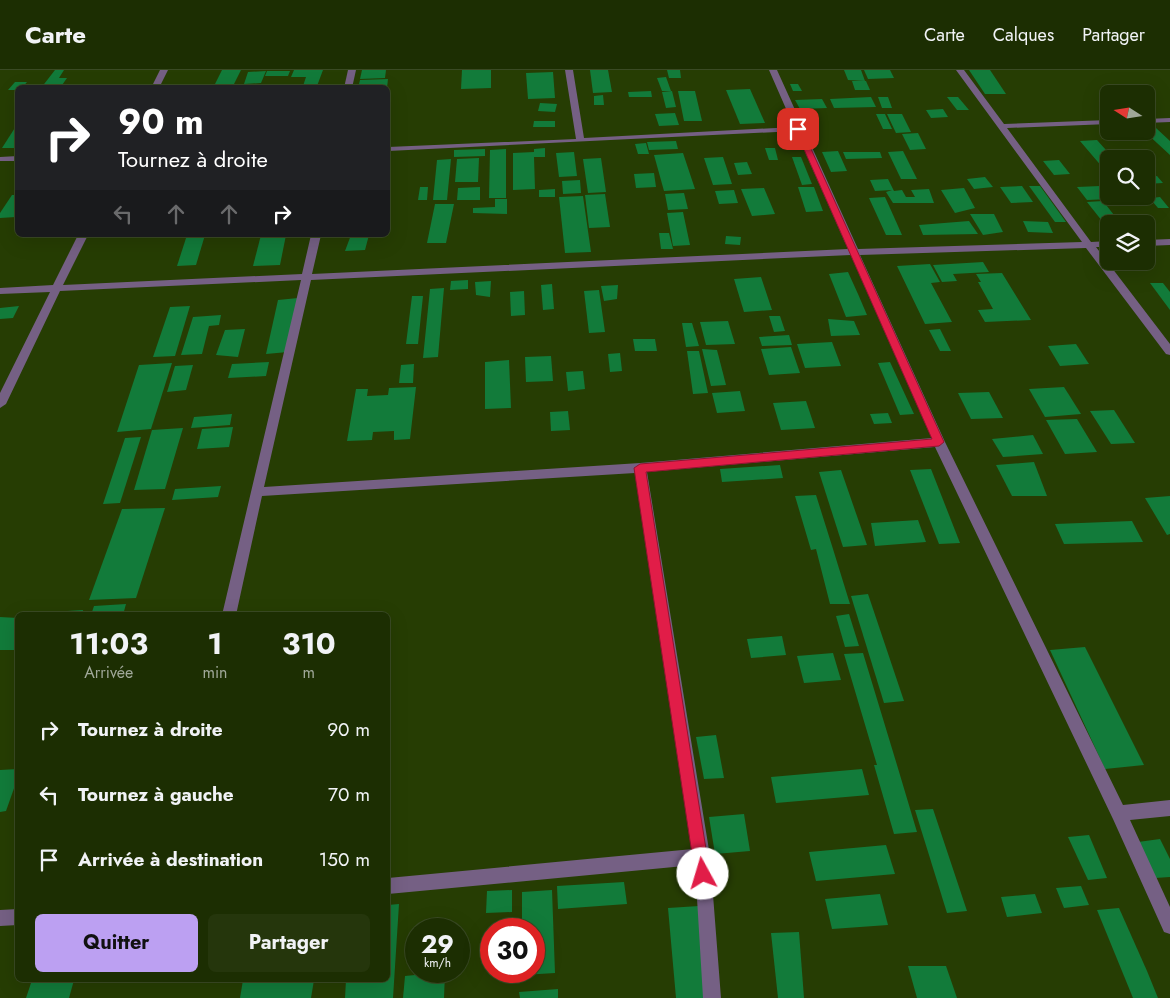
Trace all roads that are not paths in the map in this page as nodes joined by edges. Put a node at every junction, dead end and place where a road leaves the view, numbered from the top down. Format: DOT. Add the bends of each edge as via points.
graph roads {
  1 [pos="164,70"];
  2 [pos="352,70"];
  3 [pos="569,70"];
  4 [pos="773,70"];
  5 [pos="960,70"];
  6 [pos="157,85"];
  7 [pos="349,85"];
  8 [pos="1170,120"];
  9 [pos="1155,121"];
  10 [pos="1100,122"];
  11 [pos="1001,126"];
  12 [pos="798,129"];
  13 [pos="580,141"];
  14 [pos="390,149"];
  15 [pos="15,158"];
  16 [pos="0,160"];
  17 [pos="82,237"];
  18 [pos="316,237"];
  19 [pos="1170,242"];
  20 [pos="1155,243"];
  21 [pos="1100,244"];
  22 [pos="1089,245"];
  23 [pos="854,252"];
  24 [pos="307,278"];
  25 [pos="57,288"];
  26 [pos="0,291"];
  27 [pos="1170,351"];
  28 [pos="0,404"];
  29 [pos="939,442"];
  30 [pos="640,468"];
  31 [pos="257,492"];
  32 [pos="230,612"];
  33 [pos="1170,808"];
  34 [pos="1119,813"];
  35 [pos="702,856"];
  36 [pos="390,886"];
  37 [pos="15,917"];
  38 [pos="0,918"];
  39 [pos="1170,926"];
  40 [pos="712,998"];
  1 -- 6 [label="street"];
  2 -- 7 [label="street"];
  3 -- 13 [label="street"];
  4 -- 12 [label="street"];
  5 -- 11 [label="street"];
  8 -- 9 [label="street"];
  10 -- 11 [label="street"];
  11 -- 22 [label="street"];
  12 -- 13 [label="street"];
  12 -- 23 [label="street"];
  13 -- 14 [label="street"];
  15 -- 16 [label="street"];
  17 -- 25 [label="street"];
  18 -- 24 [label="street"];
  19 -- 20 [label="street"];
  21 -- 22 [label="street"];
  22 -- 23 [label="street"];
  22 -- 27 [label="street"];
  23 -- 24 [label="street"];
  23 -- 29 [label="street"];
  24 -- 25 [label="street"];
  24 -- 31 [label="street"];
  25 -- 26 [label="street"];
  25 -- 28 [label="street"];
  29 -- 30 [label="street"];
  29 -- 34 [label="street"];
  30 -- 31 [label="street"];
  30 -- 35 [label="street"];
  31 -- 32 [label="street"];
  33 -- 34 [label="street"];
  34 -- 39 [label="street"];
  35 -- 36 [label="street"];
  35 -- 40 [label="street"];
  37 -- 38 [label="street"];
}
